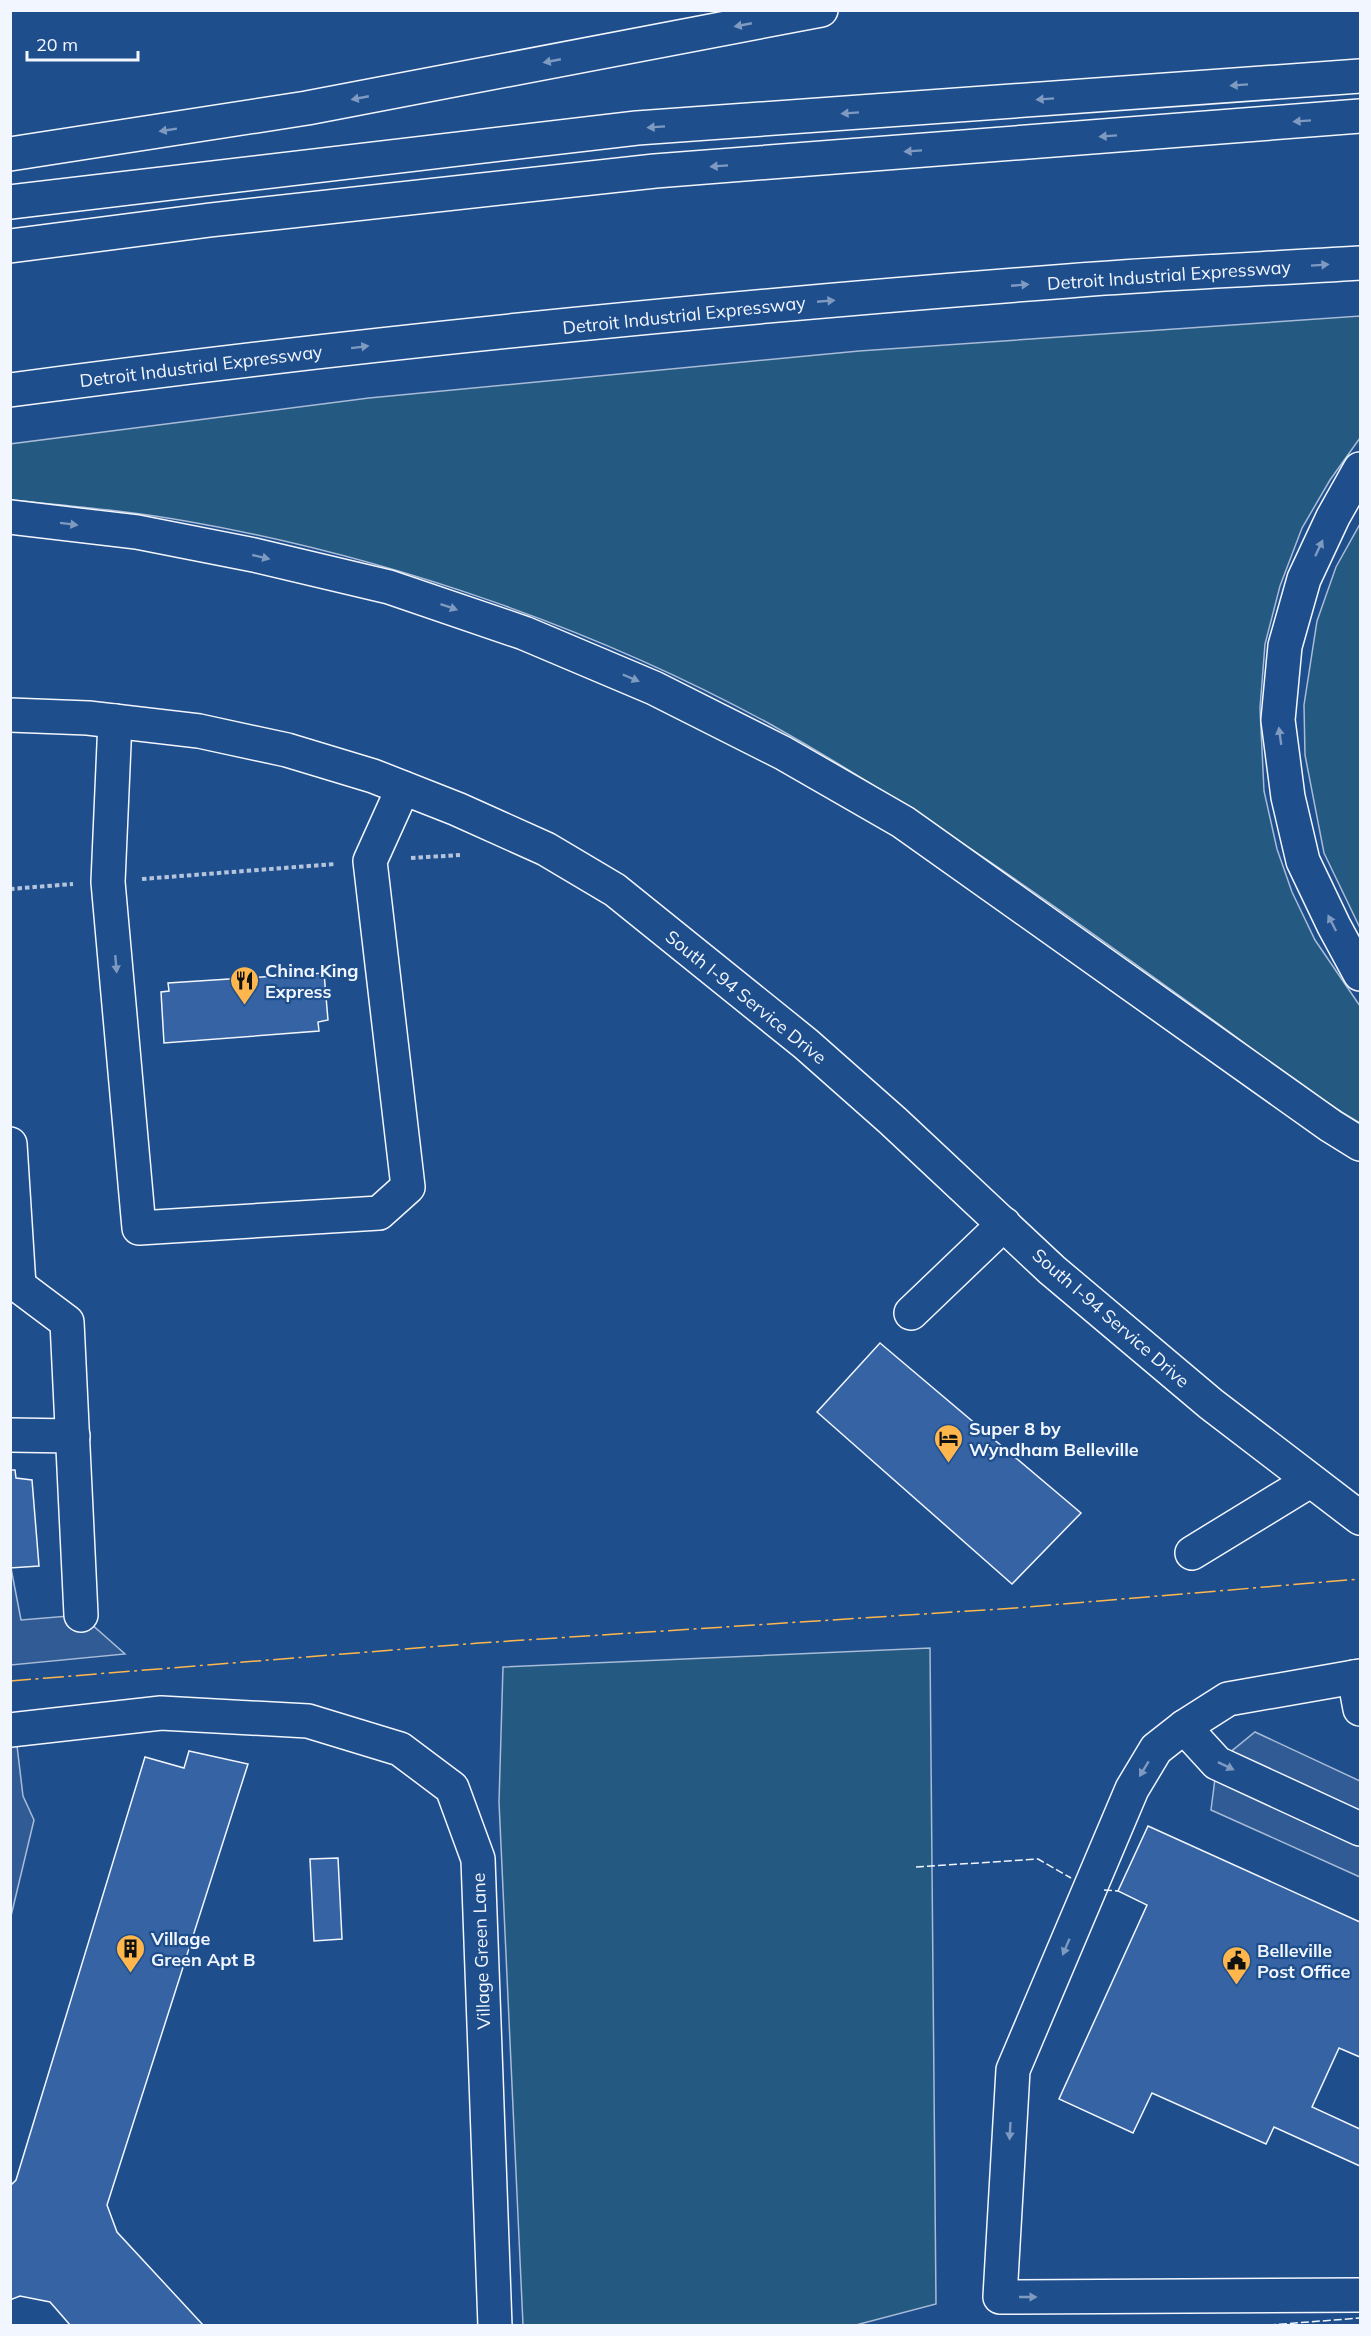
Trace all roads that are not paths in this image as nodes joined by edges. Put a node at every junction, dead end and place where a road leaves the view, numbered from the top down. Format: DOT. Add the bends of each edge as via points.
graph roads {
  1 [pos="821,10"];
  2 [pos="1360,76"];
  3 [pos="1360,116"];
  4 [pos="10,154"];
  5 [pos="10,202"];
  6 [pos="10,246"];
  7 [pos="1360,263"];
  8 [pos="10,390"];
  9 [pos="1360,469"];
  10 [pos="10,518"];
  11 [pos="10,715"];
  12 [pos="115,721"];
  13 [pos="403,788"];
  14 [pos="1360,974"];
  15 [pos="10,1144"];
  16 [pos="1360,1144"];
  17 [pos="1004,1224"];
  18 [pos="15,1284"];
  19 [pos="911,1313"];
  20 [pos="10,1435"];
  21 [pos="73,1436"];
  22 [pos="1310,1481"];
  23 [pos="1360,1518"];
  24 [pos="1192,1553"];
  25 [pos="81,1615"];
  26 [pos="1357,1676"];
  27 [pos="1360,1709"];
  28 [pos="1184,1727"];
  29 [pos="10,1730"];
  30 [pos="1360,1828"];
  31 [pos="1360,2295"];
  32 [pos="495,2325"];
  1 -- 4 [label="main road, one-way" via="307,108"];
  2 -- 5 [label="main road, one-way" via="637,128"];
  3 -- 6 [label="main road, one-way" via="655,171"];
  8 -- 7 [label="main road, Detroit Industrial Expressway, one-way" via="377,345 767,306 1070,280"];
  14 -- 9 [label="main road, one-way" via="1303,861 1288,797 1278,720 1285,646 1304,579"];
  10 -- 16 [label="main road, one-way" via="137,532 389,587 524,633 654,688 783,753 903,822"];
  11 -- 12 [label="main road, South I-94 Service Drive"];
  12 -- 13 [label="main road, South I-94 Service Drive" via="199,731 287,750"];
  12 -- 13 [label="main road, one-way" via="108,882 139,1228 379,1213 408,1186 370,861"];
  13 -- 17 [label="main road, South I-94 Service Drive" via="546,849 615,890 806,1044"];
  15 -- 18 [label="main road"];
  17 -- 19 [label="main road"];
  17 -- 22 [label="main road, South I-94 Service Drive" via="1052,1270 1211,1404"];
  18 -- 21 [label="main road" via="67,1322"];
  20 -- 21 [label="main road"];
  21 -- 25 [label="main road"];
  22 -- 23 [label="main road, South I-94 Service Drive"];
  22 -- 24 [label="main road"];
  26 -- 27 [label="main road"];
  26 -- 28 [label="main road" via="1228,1699"];
  28 -- 30 [label="main road, one-way" via="1217,1763"];
  28 -- 31 [label="main road, one-way" via="1156,1749 1132,1789 1013,2070 1000,2297"];
  29 -- 32 [label="main road, Village Green Lane" via="161,1713 308,1720 400,1749 452,1788 478,1859"];
}
